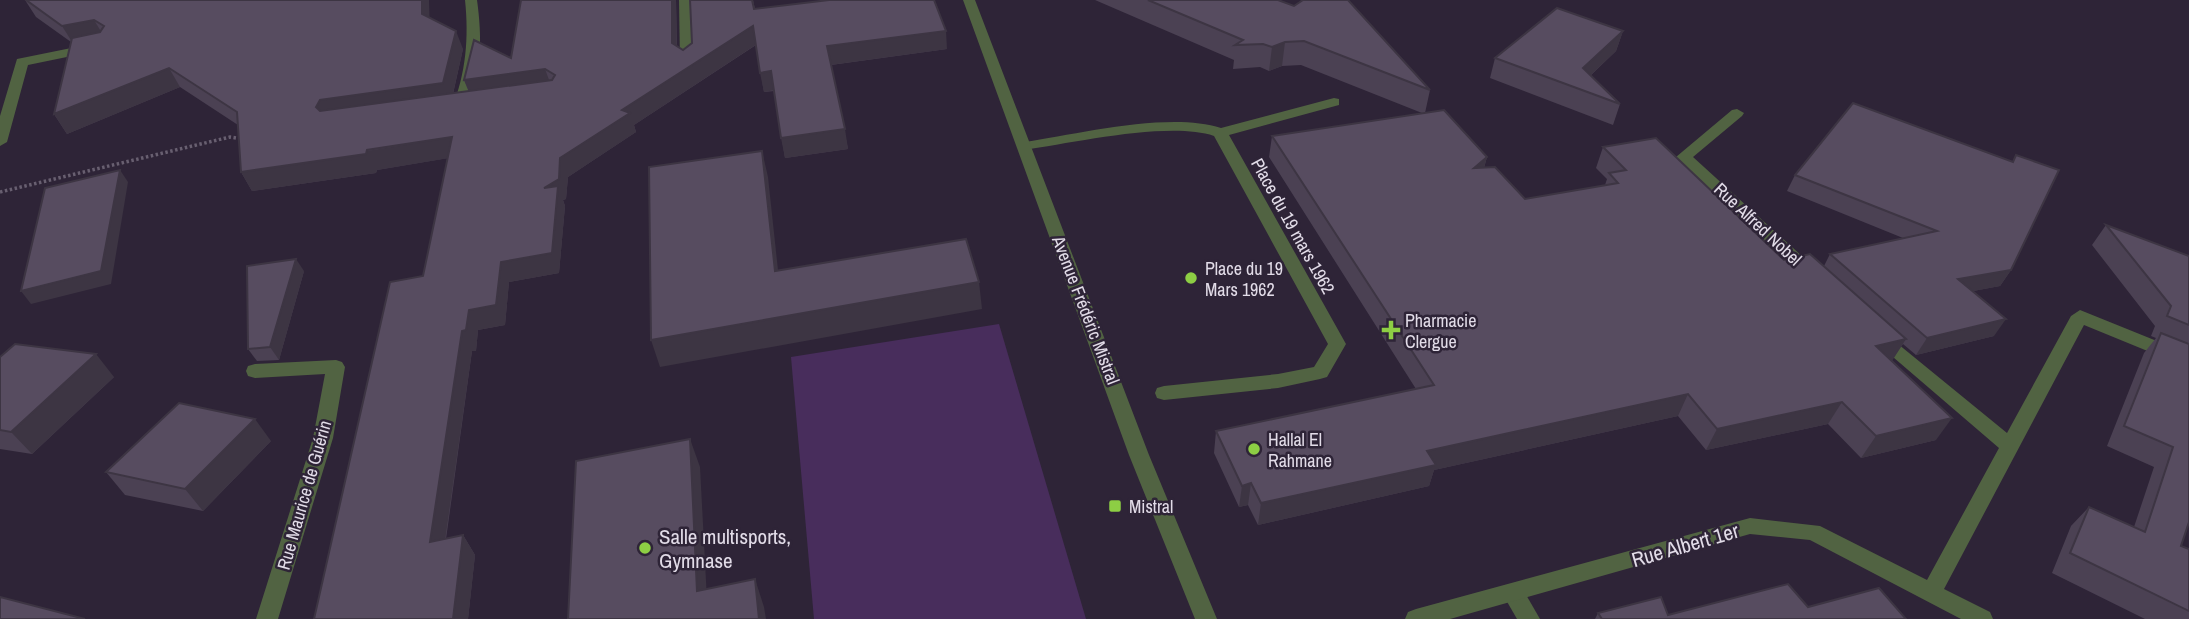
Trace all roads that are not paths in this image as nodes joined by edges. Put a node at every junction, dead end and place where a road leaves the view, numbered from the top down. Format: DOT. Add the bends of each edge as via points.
graph roads {
  1 [pos="471,0"];
  2 [pos="684,0"];
  3 [pos="969,0"];
  4 [pos="106,45"];
  5 [pos="687,62"];
  6 [pos="1334,102"];
  7 [pos="459,108"];
  8 [pos="1737,113"];
  9 [pos="1220,133"];
  10 [pos="0,142"];
  11 [pos="1024,146"];
  12 [pos="1819,281"];
  13 [pos="1869,328"];
  14 [pos="2189,361"];
  15 [pos="255,371"];
  16 [pos="1164,393"];
  17 [pos="2010,446"];
  18 [pos="1513,593"];
  19 [pos="1931,593"];
  20 [pos="267,619"];
  21 [pos="1206,619"];
  22 [pos="1416,619"];
  23 [pos="1529,619"];
  24 [pos="1982,619"];
  1 -- 7 [label="street" via="474,52"];
  2 -- 5 [label="street"];
  3 -- 11 [label="street, Avenue Frédéric Mistral"];
  4 -- 10 [label="street" via="22,62"];
  6 -- 9 [label="street"];
  8 -- 12 [label="street, Rue Alfred Nobel" via="1684,157"];
  9 -- 11 [label="street" via="1165,125"];
  9 -- 16 [label="street, Place du 19 mars 1962" via="1337,344 1320,372"];
  11 -- 21 [label="street, Avenue Frédéric Mistral" via="1139,455"];
  13 -- 17 [label="street"];
  14 -- 17 [label="street" via="2080,316"];
  15 -- 20 [label="street, Rue Maurice de Guérin" via="336,367 323,438"];
  17 -- 19 [label="street"];
  18 -- 19 [label="street, Rue Albert 1er" via="1750,526 1813,532"];
  18 -- 22 [label="street, Rue Albert 1er"];
  18 -- 23 [label="street"];
  19 -- 24 [label="street, Rue Albert 1er"];
}
